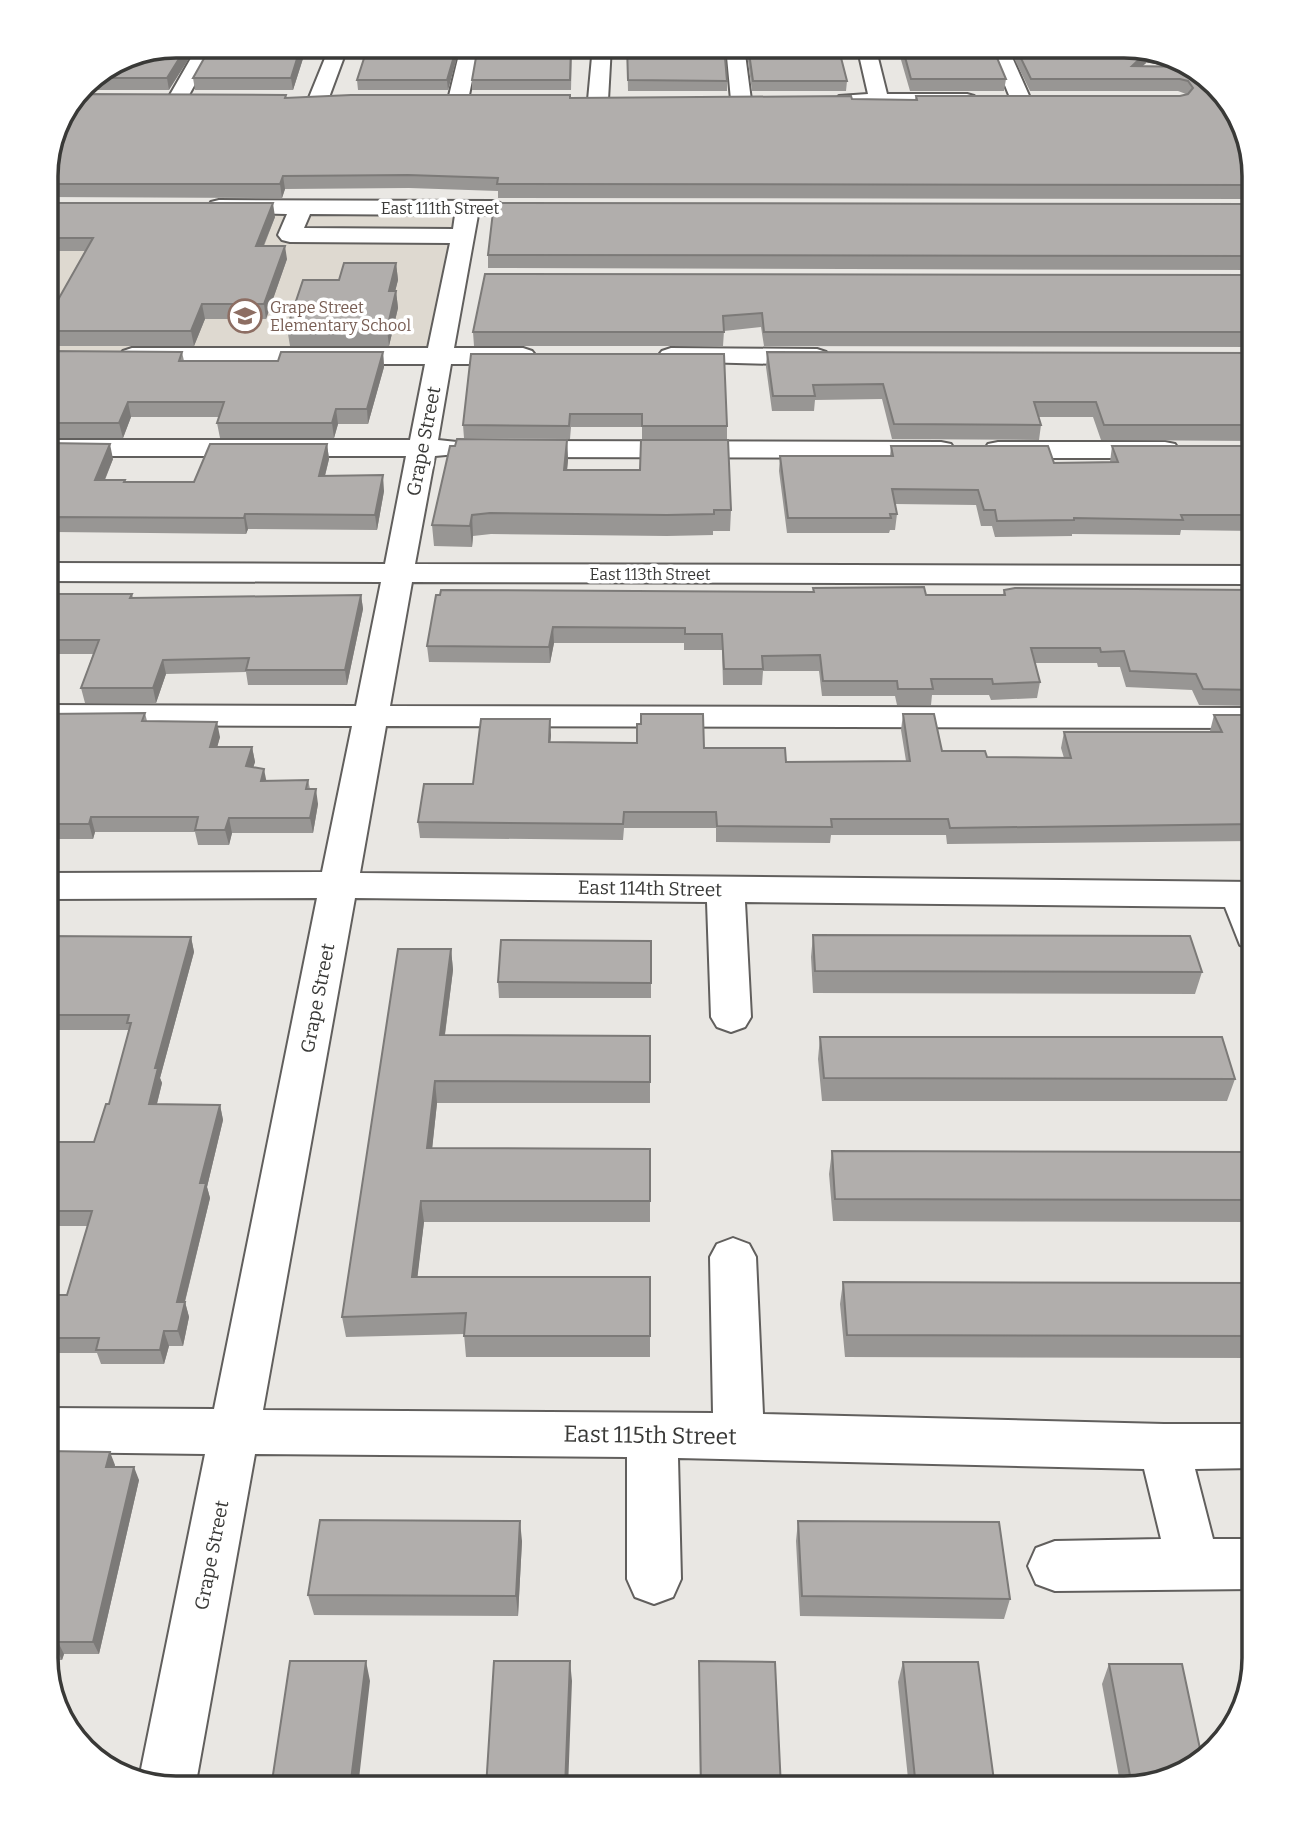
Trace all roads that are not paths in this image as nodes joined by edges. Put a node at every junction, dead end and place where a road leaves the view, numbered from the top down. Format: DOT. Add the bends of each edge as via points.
graph roads {
  1 [pos="200,58"];
  2 [pos="334,58"];
  3 [pos="469,58"];
  4 [pos="600,58"];
  5 [pos="738,58"];
  6 [pos="869,58"];
  7 [pos="1003,58"];
  8 [pos="151,100"];
  9 [pos="177,100"];
  10 [pos="202,100"];
  11 [pos="292,100"];
  12 [pos="317,100"];
  13 [pos="343,100"];
  14 [pos="433,100"];
  15 [pos="624,100"];
  16 [pos="715,100"];
  17 [pos="823,100"];
  18 [pos="878,100"];
  19 [pos="1021,100"];
  20 [pos="1047,100"];
  21 [pos="194,207"];
  22 [pos="509,208"];
  23 [pos="465,222"];
  24 [pos="114,356"];
  25 [pos="439,356"];
  26 [pos="550,356"];
  27 [pos="647,356"];
  28 [pos="840,356"];
  29 [pos="422,448"];
  30 [pos="58,449"];
  31 [pos="1185,450"];
  32 [pos="58,572"];
  33 [pos="398,573"];
  34 [pos="1242,575"];
  35 [pos="58,715"];
  36 [pos="371,715"];
  37 [pos="1242,718"];
  38 [pos="338,885"];
  39 [pos="58,886"];
  40 [pos="725,889"];
  41 [pos="1242,895"];
  42 [pos="731,1017"];
  43 [pos="733,1257"];
  44 [pos="58,1430"];
  45 [pos="234,1430"];
  46 [pos="652,1435"];
  47 [pos="740,1436"];
  48 [pos="1242,1446"];
  49 [pos="1164,1447"];
  50 [pos="1193,1564"];
  51 [pos="1242,1564"];
  52 [pos="1055,1566"];
  53 [pos="654,1579"];
  54 [pos="168,1776"];
  1 -- 9 [label="street"];
  2 -- 12 [label="street"];
  3 -- 14 [label="street" via="465,100"];
  4 -- 15 [label="street" via="591,100"];
  5 -- 16 [label="street" via="747,100"];
  6 -- 18 [label="street"];
  7 -- 19 [label="street"];
  8 -- 9 [label="street"];
  9 -- 10 [label="street"];
  11 -- 12 [label="street"];
  12 -- 13 [label="street"];
  17 -- 18 [label="street"];
  18 -- 19 [label="street"];
  19 -- 20 [label="street"];
  21 -- 23 [label="street, East 111th Street" via="302,207 290,235"];
  22 -- 23 [label="street, East 111th Street"];
  23 -- 25 [label="street, Grape Street" via="468,278"];
  24 -- 25 [label="street"];
  25 -- 26 [label="street"];
  25 -- 29 [label="street, Grape Street"];
  27 -- 28 [label="street"];
  29 -- 30 [label="street"];
  29 -- 31 [label="street"];
  29 -- 33 [label="street, Grape Street"];
  32 -- 33 [label="street, East 113th Street"];
  33 -- 34 [label="street, East 113th Street"];
  33 -- 36 [label="street, Grape Street"];
  35 -- 36 [label="street"];
  36 -- 37 [label="street"];
  36 -- 38 [label="street, Grape Street"];
  38 -- 39 [label="street, East 114th Street"];
  38 -- 40 [label="street, East 114th Street"];
  38 -- 45 [label="street, Grape Street"];
  40 -- 41 [label="street, East 114th Street"];
  40 -- 42 [label="street"];
  43 -- 47 [label="street"];
  44 -- 45 [label="street, East 115th Street"];
  45 -- 46 [label="street, East 115th Street"];
  45 -- 54 [label="street, Grape Street"];
  46 -- 47 [label="street, East 115th Street"];
  46 -- 53 [label="street"];
  47 -- 49 [label="street, East 115th Street"];
  48 -- 49 [label="street, East 115th Street"];
  49 -- 50 [label="street"];
  50 -- 51 [label="street"];
  50 -- 52 [label="street"];
}
